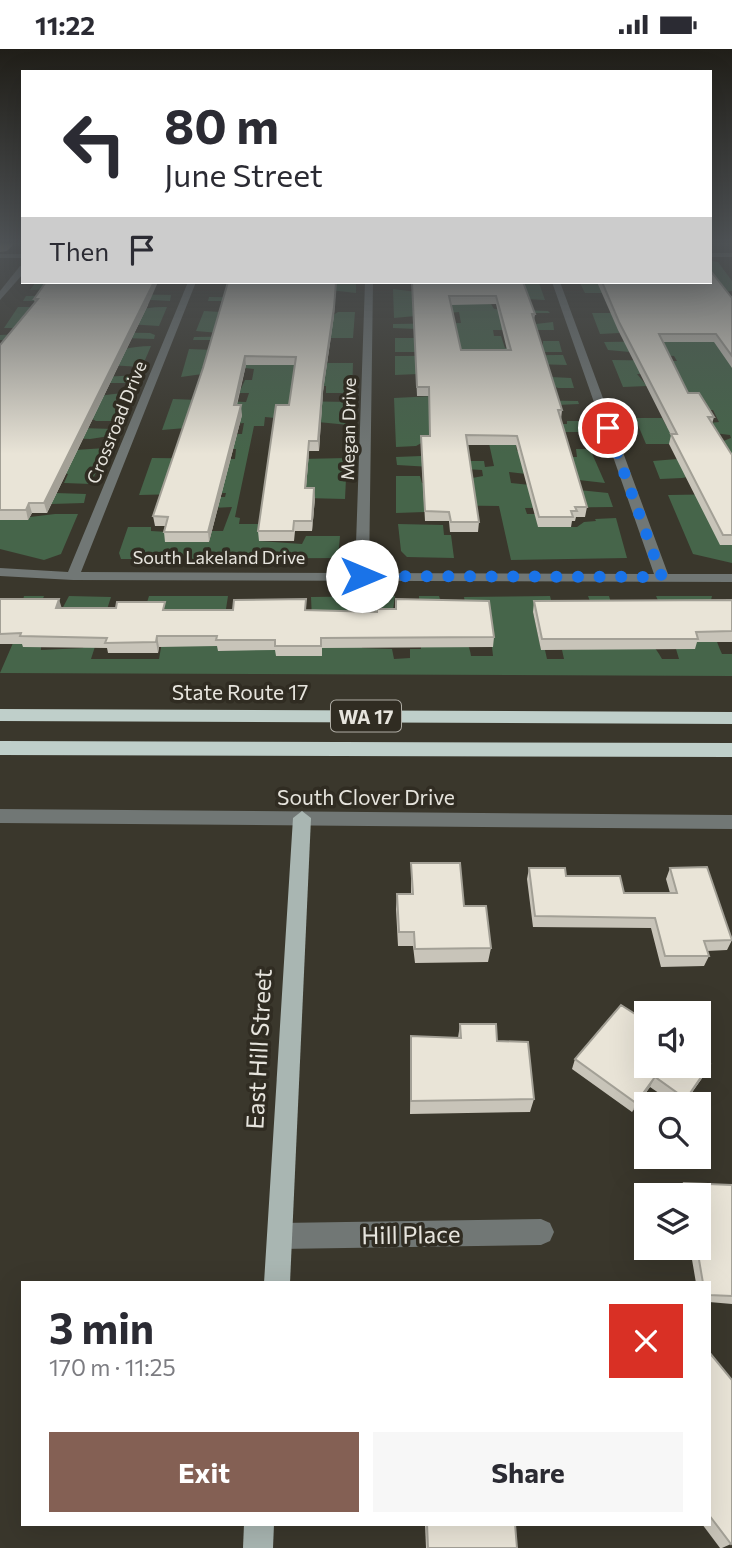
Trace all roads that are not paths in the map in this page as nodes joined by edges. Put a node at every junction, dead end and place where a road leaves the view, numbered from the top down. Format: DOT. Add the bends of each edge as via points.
graph roads {
  1 [pos="179,314"];
  2 [pos="368,314"];
  3 [pos="567,314"];
  4 [pos="0,572"];
  5 [pos="73,576"];
  6 [pos="362,576"];
  7 [pos="662,577"];
  8 [pos="732,578"];
  9 [pos="0,715"];
  10 [pos="732,718"];
  11 [pos="0,748"];
  12 [pos="732,750"];
  13 [pos="0,816"];
  14 [pos="302,818"];
  15 [pos="732,822"];
  16 [pos="541,1232"];
  17 [pos="280,1236"];
  18 [pos="277,1281"];
  19 [pos="260,1526"];
  20 [pos="258,1548"];
  1 -- 5 [label="street, Crossroad Drive"];
  2 -- 6 [label="street, Megan Drive"];
  3 -- 7 [label="street"];
  4 -- 5 [label="street, South Lakeland Drive"];
  5 -- 6 [label="street, South Lakeland Drive"];
  6 -- 7 [label="street, South Lakeland Drive"];
  7 -- 8 [label="street, South Lakeland Drive"];
  9 -- 10 [label="highway, State Route 17 / WA 17"];
  11 -- 12 [label="highway, WA 17"];
  13 -- 14 [label="street, South Clover Drive"];
  14 -- 15 [label="street, South Clover Drive"];
  14 -- 17 [label="main road, East Hill Street"];
  16 -- 17 [label="street, Hill Place"];
  17 -- 18 [label="main road, East Hill Street"];
  19 -- 20 [label="main road"];
}
